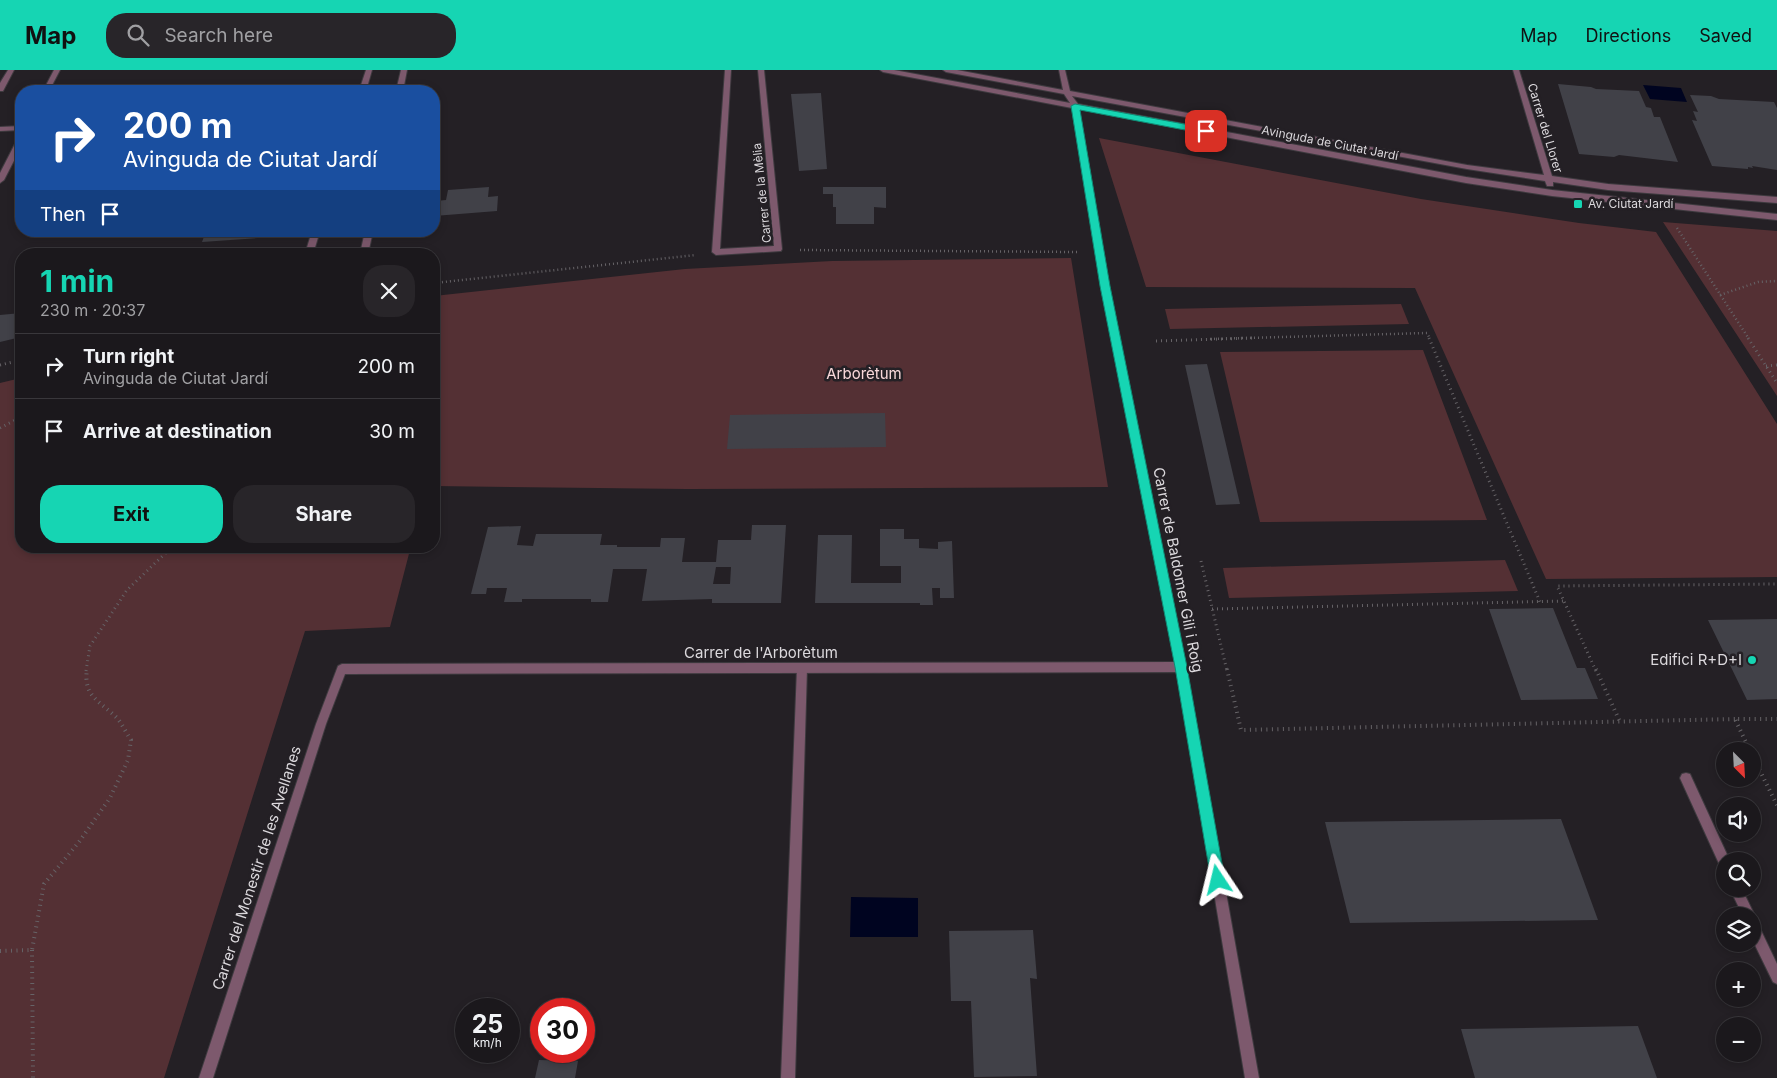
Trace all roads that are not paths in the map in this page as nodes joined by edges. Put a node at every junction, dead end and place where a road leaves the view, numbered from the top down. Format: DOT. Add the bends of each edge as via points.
graph roads {
  1 [pos="12,70"];
  2 [pos="57,70"];
  3 [pos="369,70"];
  4 [pos="404,70"];
  5 [pos="728,70"];
  6 [pos="761,70"];
  7 [pos="883,70"];
  8 [pos="946,70"];
  9 [pos="1062,70"];
  10 [pos="1516,70"];
  11 [pos="49,85"];
  12 [pos="364,85"];
  13 [pos="400,85"];
  14 [pos="0,89"];
  15 [pos="1067,93"];
  16 [pos="1075,106"];
  17 [pos="15,128"];
  18 [pos="0,129"];
  19 [pos="15,151"];
  20 [pos="1548,179"];
  21 [pos="0,180"];
  22 [pos="1552,193"];
  23 [pos="1777,200"];
  24 [pos="1777,217"];
  25 [pos="1181,667"];
  26 [pos="802,668"];
  27 [pos="342,669"];
  28 [pos="1686,778"];
  29 [pos="1720,852"];
  30 [pos="1761,943"];
  31 [pos="1777,978"];
  32 [pos="206,1078"];
  33 [pos="788,1078"];
  34 [pos="1252,1078"];
  1 -- 14 [label="street"];
  2 -- 11 [label="street"];
  3 -- 12 [label="street"];
  4 -- 13 [label="street"];
  5 -- 6 [label="street, Carrer de la Mèlia" via="716,252 778,249"];
  7 -- 16 [label="street, Avinguda de Ciutat Jardí"];
  8 -- 15 [label="street, Avinguda de Ciutat Jardí"];
  9 -- 15 [label="street, Carrer de Baldomer Gili i Roig"];
  10 -- 20 [label="street, Carrer del Llorer"];
  15 -- 16 [label="street, Carrer de Baldomer Gili i Roig"];
  15 -- 20 [label="street, Avinguda de Ciutat Jardí" via="1457,166"];
  16 -- 22 [label="street, Avinguda de Ciutat Jardí" via="1466,180"];
  16 -- 25 [label="street, Carrer de Baldomer Gili i Roig" via="1100,252"];
  17 -- 18 [label="street"];
  19 -- 21 [label="street"];
  20 -- 22 [label="street, Carrer del Llorer"];
  20 -- 23 [label="street, Avinguda de Ciutat Jardí"];
  22 -- 24 [label="street, Avinguda de Ciutat Jardí"];
  25 -- 26 [label="street, Carrer de l'Arborètum"];
  25 -- 34 [label="street, Carrer de Baldomer Gili i Roig"];
  26 -- 27 [label="street, Carrer de l'Arborètum"];
  26 -- 33 [label="street"];
  27 -- 32 [label="street, Carrer del Monestir de les Avellanes"];
  28 -- 29 [label="street"];
  30 -- 31 [label="street"];
}
